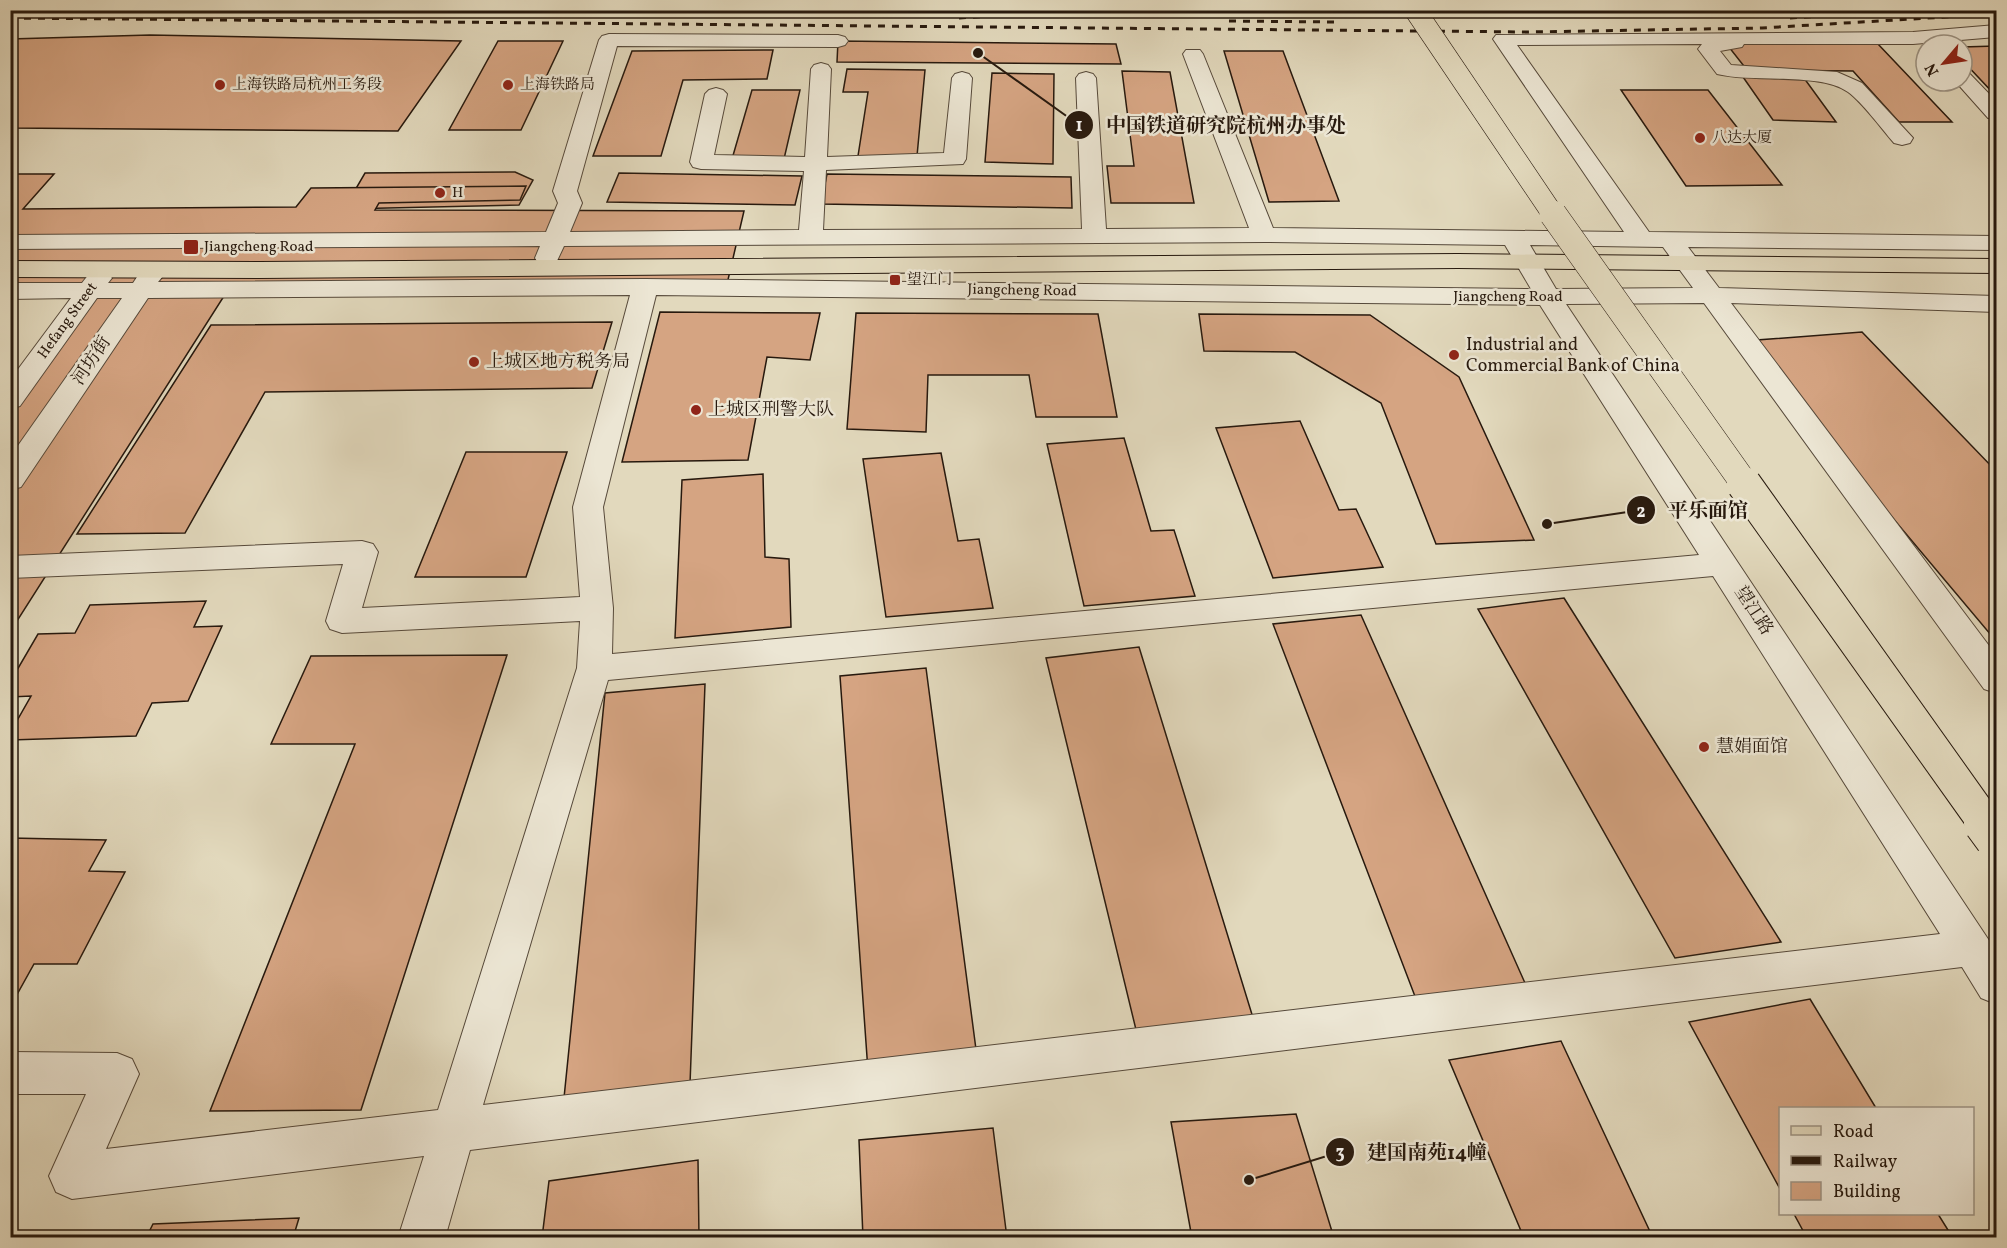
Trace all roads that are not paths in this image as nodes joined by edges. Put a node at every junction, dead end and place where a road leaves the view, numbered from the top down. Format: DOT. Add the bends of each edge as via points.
graph roads {
  1 [pos="1415,10"];
  2 [pos="1996,31"];
  3 [pos="1974,35"];
  4 [pos="1996,40"];
  5 [pos="838,41"];
  6 [pos="1974,41"];
  7 [pos="1914,43"];
  8 [pos="1914,43"];
  9 [pos="1193,54"];
  10 [pos="821,69"];
  11 [pos="962,78"];
  12 [pos="1086,78"];
  13 [pos="1974,90"];
  14 [pos="716,94"];
  15 [pos="1996,113"];
  16 [pos="1902,138"];
  17 [pos="817,164"];
  18 [pos="1264,235"];
  19 [pos="1094,236"];
  20 [pos="811,237"];
  21 [pos="1655,238"];
  22 [pos="554,239"];
  23 [pos="174,241"];
  24 [pos="10,242"];
  25 [pos="124,242"];
  26 [pos="1996,243"];
  27 [pos="1519,249"];
  28 [pos="1687,263"];
  29 [pos="1996,266"];
  30 [pos="543,268"];
  31 [pos="10,269"];
  32 [pos="105,269"];
  33 [pos="786,277"];
  34 [pos="147,280"];
  35 [pos="645,287"];
  36 [pos="10,291"];
  37 [pos="89,291"];
  38 [pos="1709,295"];
  39 [pos="1548,297"];
  40 [pos="1996,304"];
  41 [pos="10,400"];
  42 [pos="10,480"];
  43 [pos="1722,564"];
  44 [pos="10,567"];
  45 [pos="597,608"];
  46 [pos="594,668"];
  47 [pos="1996,680"];
  48 [pos="1996,838"];
  49 [pos="1972,948"];
  50 [pos="1996,985"];
  51 [pos="10,1073"];
  52 [pos="453,1130"];
  53 [pos="421,1238"];
  1 -- 48 [label="main road, bridge" via="1523,173"];
  2 -- 3 [label="street"];
  4 -- 6 [label="street"];
  5 -- 22 [label="street" via="609,40 565,191 570,203"];
  7 -- 16 [label="street" via="1725,42 1708,49 1724,70 1830,76 1855,87"];
  8 -- 21 [label="street" via="1503,39"];
  9 -- 18 [label="street"];
  10 -- 17 [label="street"];
  11 -- 17 [label="street" via="955,159"];
  12 -- 19 [label="street"];
  13 -- 15 [label="street"];
  14 -- 17 [label="street" via="701,162"];
  17 -- 20 [label="street"];
  18 -- 19 [label="street, Jiangcheng Road"];
  18 -- 27 [label="street, Jiangcheng Road"];
  19 -- 20 [label="street, Jiangcheng Road"];
  20 -- 22 [label="street, Jiangcheng Road"];
  21 -- 26 [label="street, Jiangcheng Road"];
  21 -- 27 [label="street, Jiangcheng Road"];
  21 -- 28 [label="street"];
  22 -- 23 [label="street, Jiangcheng Road"];
  22 -- 30 [label="street"];
  23 -- 25 [label="street, Jiangcheng Road"];
  23 -- 34 [label="street, 河坊街"];
  24 -- 25 [label="street, Jiangcheng Road"];
  25 -- 32 [label="street, Hefang Street"];
  27 -- 28 [label="main road, Jiangcheng Road"];
  27 -- 33 [label="main road, Jiangcheng Road"];
  27 -- 39 [label="street, 望江路"];
  28 -- 29 [label="main road, Jiangcheng Road"];
  28 -- 38 [label="street"];
  30 -- 33 [label="main road, Jiangcheng Road"];
  30 -- 34 [label="main road, Jiangcheng Road"];
  31 -- 32 [label="main road, Jiangcheng Road"];
  32 -- 34 [label="main road, Jiangcheng Road"];
  32 -- 37 [label="street, Hefang Street"];
  33 -- 35 [label="street, Jiangcheng Road"];
  33 -- 39 [label="street, Jiangcheng Road"];
  34 -- 35 [label="street, Jiangcheng Road"];
  34 -- 37 [label="street, Jiangcheng Road"];
  34 -- 42 [label="street, 河坊街"];
  35 -- 45 [label="street" via="588,507"];
  36 -- 37 [label="street, Jiangcheng Road"];
  37 -- 41 [label="street, Hefang Street"];
  38 -- 39 [label="street, Jiangcheng Road"];
  38 -- 40 [label="street, Jiangcheng Road"];
  38 -- 47 [label="street"];
  39 -- 43 [label="street, 望江路"];
  43 -- 46 [label="street"];
  43 -- 49 [label="street, 望江路"];
  44 -- 45 [label="street" via="362,552 342,621"];
  45 -- 46 [label="street"];
  46 -- 52 [label="street"];
  49 -- 50 [label="street, 望江路"];
  49 -- 52 [label="street"];
  51 -- 52 [label="street" via="117,1074 72,1176"];
  52 -- 53 [label="street"];
}
